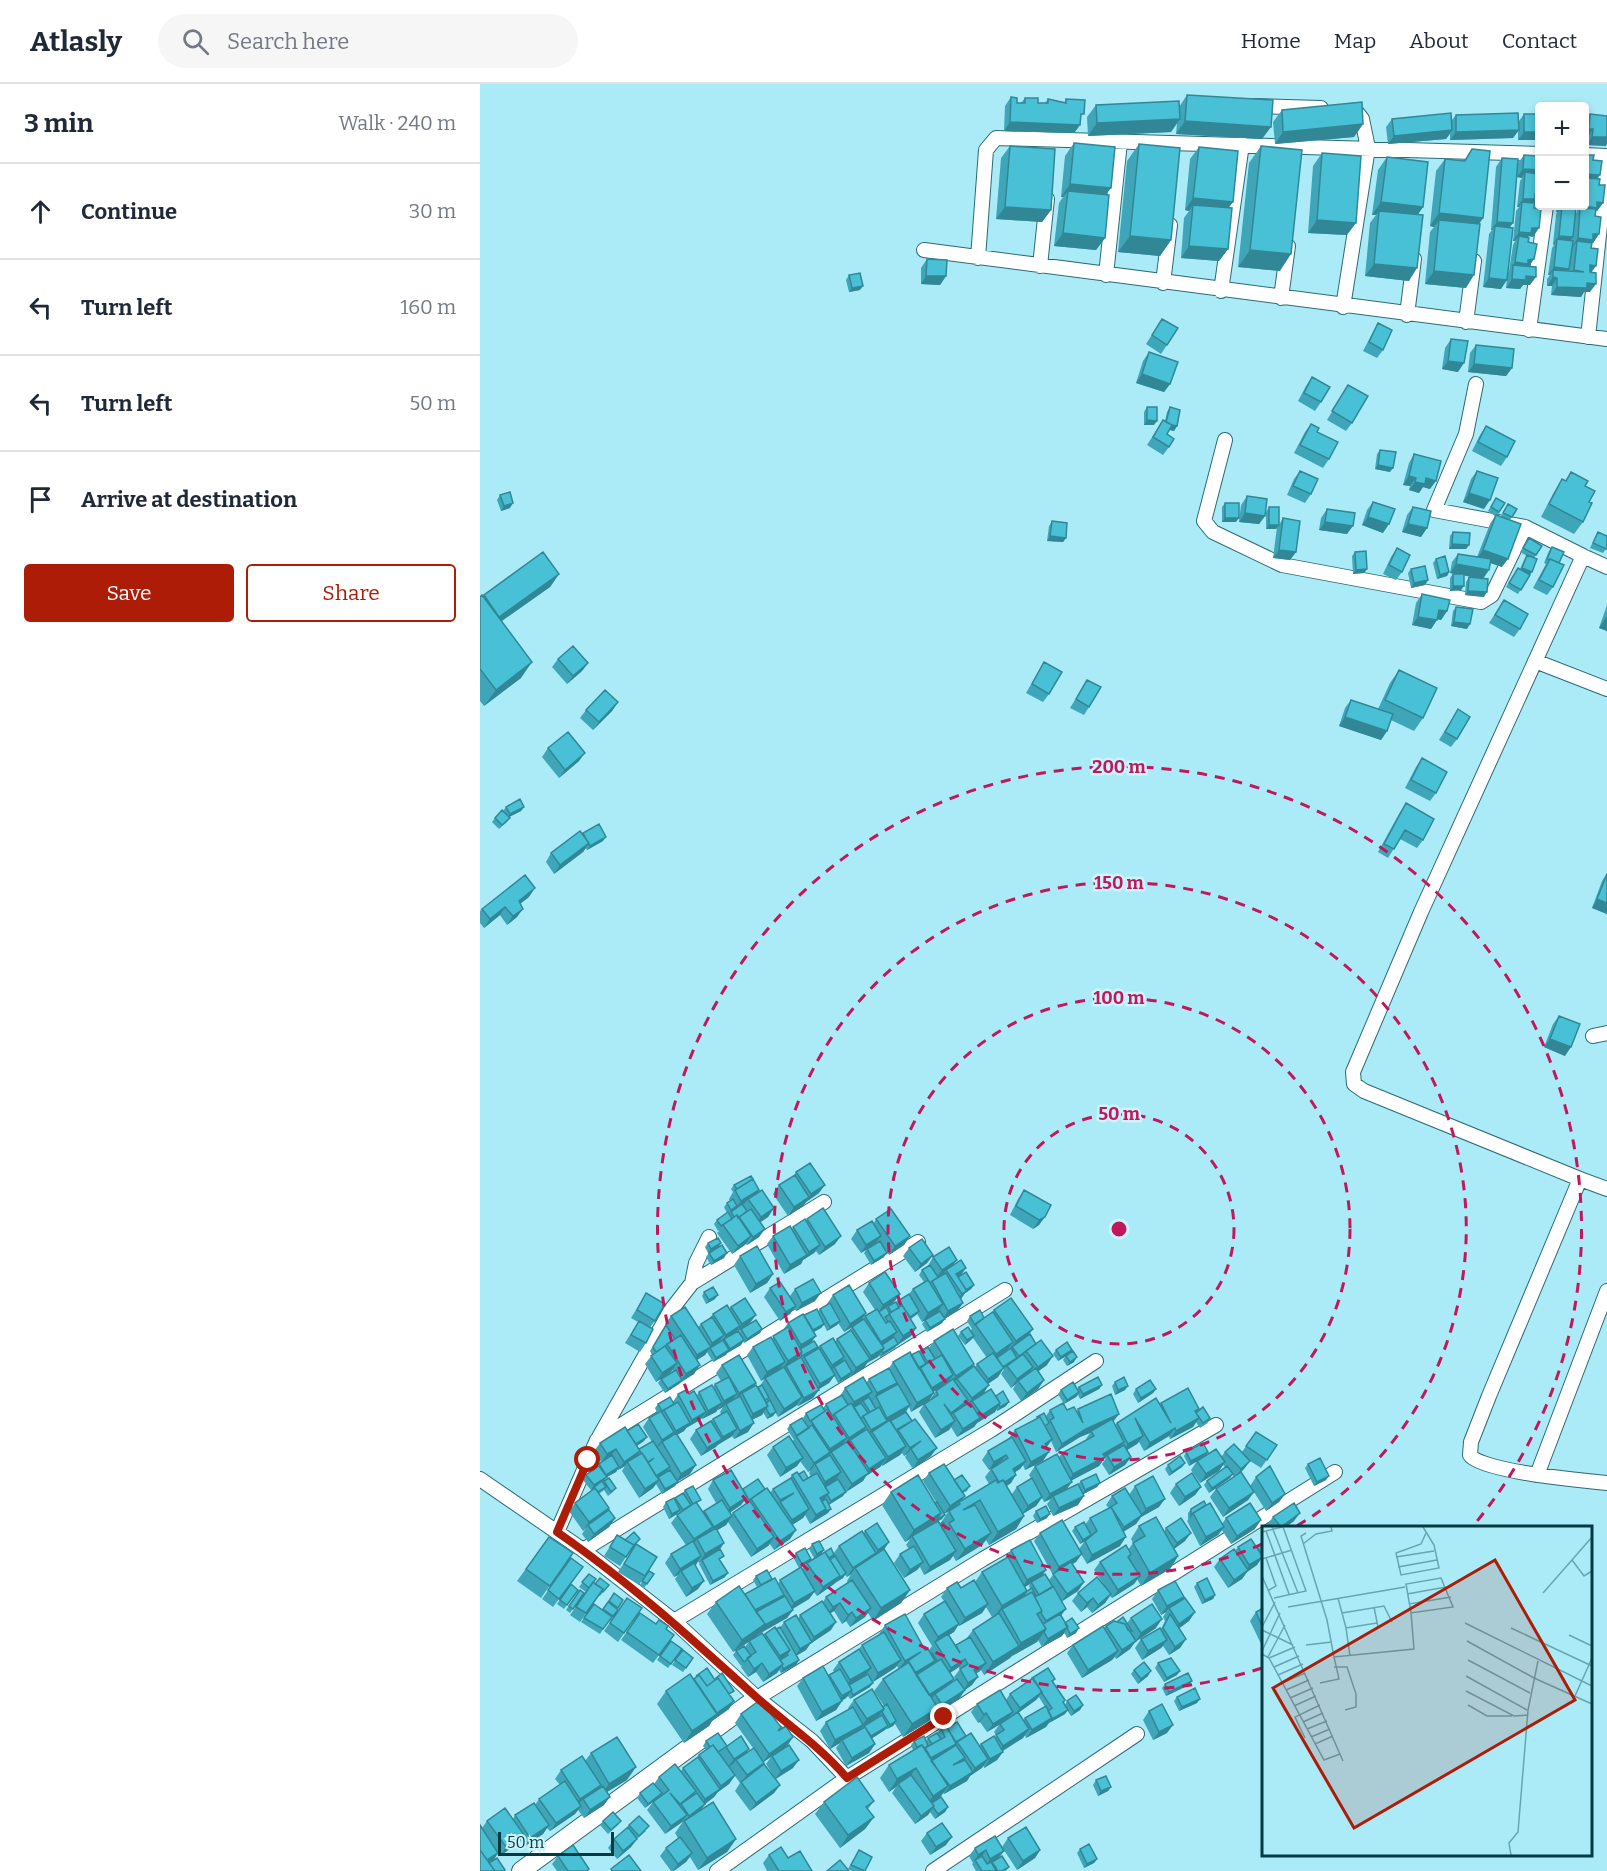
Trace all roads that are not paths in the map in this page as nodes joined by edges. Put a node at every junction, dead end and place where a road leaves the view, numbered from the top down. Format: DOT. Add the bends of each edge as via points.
graph roads {
  1 [pos="1240,106"];
  2 [pos="1120,142"];
  3 [pos="1242,144"];
  4 [pos="1368,148"];
  5 [pos="1535,154"];
  6 [pos="1589,155"];
  7 [pos="1607,156"];
  8 [pos="1607,161"];
  9 [pos="1048,186"];
  10 [pos="1545,210"];
  11 [pos="1172,213"];
  12 [pos="1290,228"];
  13 [pos="1476,243"];
  14 [pos="1416,244"];
  15 [pos="924,250"];
  16 [pos="978,258"];
  17 [pos="1040,266"];
  18 [pos="1106,275"];
  19 [pos="1163,283"];
  20 [pos="1221,291"];
  21 [pos="1281,298"];
  22 [pos="1343,306"];
  23 [pos="1407,315"];
  24 [pos="1466,322"];
  25 [pos="1529,330"];
  26 [pos="1588,336"];
  27 [pos="1607,339"];
  28 [pos="1476,384"];
  29 [pos="1225,440"];
  30 [pos="1525,527"];
  31 [pos="1583,556"];
  32 [pos="1607,567"];
  33 [pos="1535,661"];
  34 [pos="1607,689"];
  35 [pos="1607,1033"];
  36 [pos="1593,1036"];
  37 [pos="1580,1179"];
  38 [pos="1607,1189"];
  39 [pos="824,1202"];
  40 [pos="708,1237"];
  41 [pos="918,1242"];
  42 [pos="692,1283"];
  43 [pos="1005,1290"];
  44 [pos="1607,1291"];
  45 [pos="1096,1360"];
  46 [pos="1216,1425"];
  47 [pos="597,1440"];
  48 [pos="1335,1472"];
  49 [pos="1537,1475"];
  50 [pos="480,1479"];
  51 [pos="1607,1483"];
  52 [pos="557,1532"];
  53 [pos="583,1550"];
  54 [pos="674,1622"];
  55 [pos="757,1698"];
  56 [pos="1137,1734"];
  57 [pos="847,1778"];
  58 [pos="521,1871"];
  59 [pos="717,1871"];
  60 [pos="933,1871"];
  1 -- 4 [label="street" via="1355,109"];
  2 -- 3 [label="street" via="1180,149"];
  2 -- 16 [label="street" via="1051,146 996,138 991,142 986,150"];
  2 -- 18 [label="street"];
  3 -- 4 [label="street" via="1300,152"];
  3 -- 20 [label="street"];
  4 -- 5 [label="street" via="1427,156"];
  4 -- 22 [label="street"];
  6 -- 7 [label="street"];
  8 -- 26 [label="street"];
  9 -- 17 [label="street"];
  10 -- 25 [label="street"];
  11 -- 19 [label="street"];
  12 -- 21 [label="street"];
  13 -- 24 [label="street"];
  14 -- 23 [label="street"];
  15 -- 16 [label="street"];
  16 -- 17 [label="street"];
  17 -- 18 [label="street"];
  18 -- 19 [label="street"];
  19 -- 20 [label="street"];
  20 -- 21 [label="street"];
  21 -- 22 [label="street"];
  22 -- 23 [label="street"];
  23 -- 24 [label="street"];
  24 -- 25 [label="street"];
  25 -- 26 [label="street"];
  26 -- 27 [label="street"];
  28 -- 30 [label="street" via="1466,434 1434,510"];
  29 -- 30 [label="street" via="1204,521 1213,532 1282,565 1481,602 1492,596"];
  30 -- 31 [label="street"];
  31 -- 32 [label="street"];
  31 -- 33 [label="street"];
  33 -- 34 [label="street"];
  33 -- 37 [label="street" via="1368,1033 1353,1072 1354,1084 1364,1092"];
  35 -- 36 [label="street"];
  37 -- 38 [label="street"];
  37 -- 49 [label="street" via="1471,1442 1470,1455 1480,1464"];
  39 -- 42 [label="street"];
  40 -- 42 [label="street"];
  41 -- 47 [label="street"];
  42 -- 47 [label="street" via="671,1310"];
  43 -- 53 [label="street"];
  44 -- 49 [label="street"];
  45 -- 54 [label="street" via="991,1430"];
  46 -- 55 [label="street" via="983,1559"];
  47 -- 52 [label="street"];
  48 -- 57 [label="street"];
  49 -- 51 [label="street"];
  50 -- 52 [label="street"];
  52 -- 53 [label="street"];
  53 -- 54 [label="street"];
  54 -- 55 [label="street"];
  55 -- 57 [label="street" via="812,1741"];
  55 -- 58 [label="street"];
  56 -- 60 [label="street"];
  57 -- 59 [label="street"];
}
